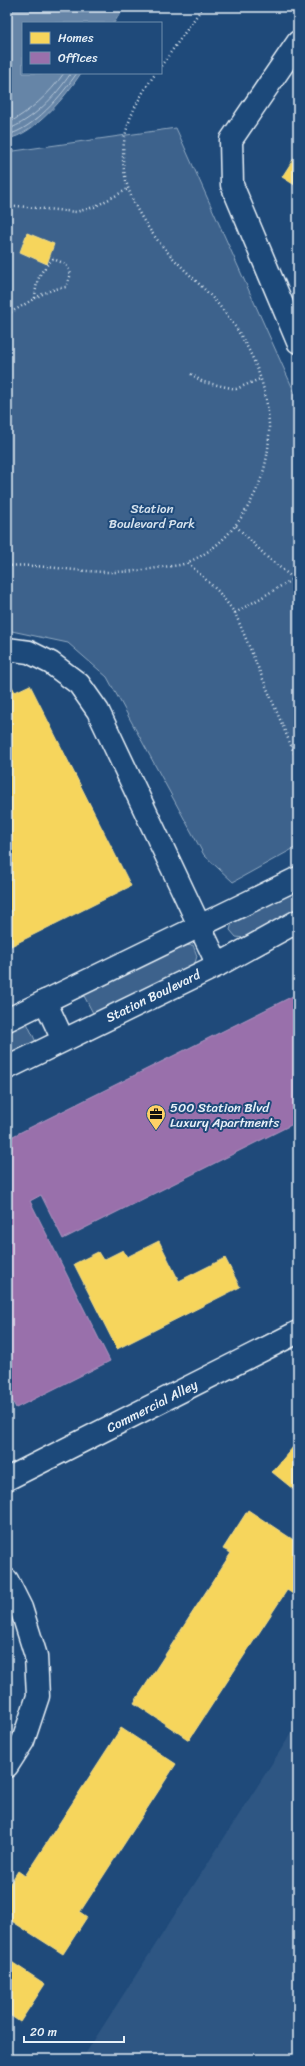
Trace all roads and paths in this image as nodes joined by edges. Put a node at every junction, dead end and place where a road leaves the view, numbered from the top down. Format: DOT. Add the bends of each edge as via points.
graph roads {
  1 [pos="203,7"];
  2 [pos="298,42"];
  3 [pos="162,65"];
  4 [pos="155,74"];
  5 [pos="128,189"];
  6 [pos="7,204"];
  7 [pos="35,298"];
  8 [pos="7,314"];
  9 [pos="298,342"];
  10 [pos="191,374"];
  11 [pos="260,379"];
  12 [pos="236,526"];
  13 [pos="188,563"];
  14 [pos="7,566"];
  15 [pos="293,579"];
  16 [pos="298,582"];
  17 [pos="234,613"];
  18 [pos="7,649"];
  19 [pos="298,762"];
  20 [pos="298,878"];
  21 [pos="298,922"];
  22 [pos="198,926"];
  23 [pos="218,965"];
  24 [pos="45,1001"];
  25 [pos="7,1020"];
  26 [pos="64,1040"];
  27 [pos="7,1068"];
  28 [pos="298,1332"];
  29 [pos="7,1479"];
  30 [pos="7,1580"];
  31 [pos="7,1766"];
  1 -- 3 [label="path"];
  2 -- 9 [label="street" via="231,140 232,185"];
  4 -- 5 [label="path" via="134,107 126,129 122,162"];
  5 -- 6 [label="path" via="94,207 76,212"];
  5 -- 11 [label="path" via="141,217 160,243 221,308 245,341"];
  7 -- 7 [label="path" via="43,292 66,287 71,274 66,264 53,259 43,269 36,281"];
  7 -- 8 [label="path"];
  10 -- 11 [label="path" via="203,382 236,389"];
  11 -- 12 [label="path" via="268,407 270,434 267,460 251,503"];
  12 -- 13 [label="path" via="219,544"];
  12 -- 15 [label="path"];
  13 -- 14 [label="path" via="124,572 86,571 29,564"];
  13 -- 17 [label="path" via="218,590"];
  15 -- 16 [label="path"];
  15 -- 17 [label="path"];
  17 -- 19 [label="path"];
  18 -- 22 [label="street" via="29,652 51,662 79,684 98,711"];
  20 -- 22 [label="street"];
  21 -- 23 [label="street, Station Boulevard"];
  22 -- 23 [label="street"];
  22 -- 24 [label="street"];
  23 -- 26 [label="street, Station Boulevard"];
  24 -- 25 [label="street"];
  24 -- 26 [label="street"];
  26 -- 27 [label="street, Station Boulevard"];
  28 -- 29 [label="street, Commercial Alley"];
  30 -- 31 [label="street" via="20,1608 36,1656 38,1696 23,1741"];
}
